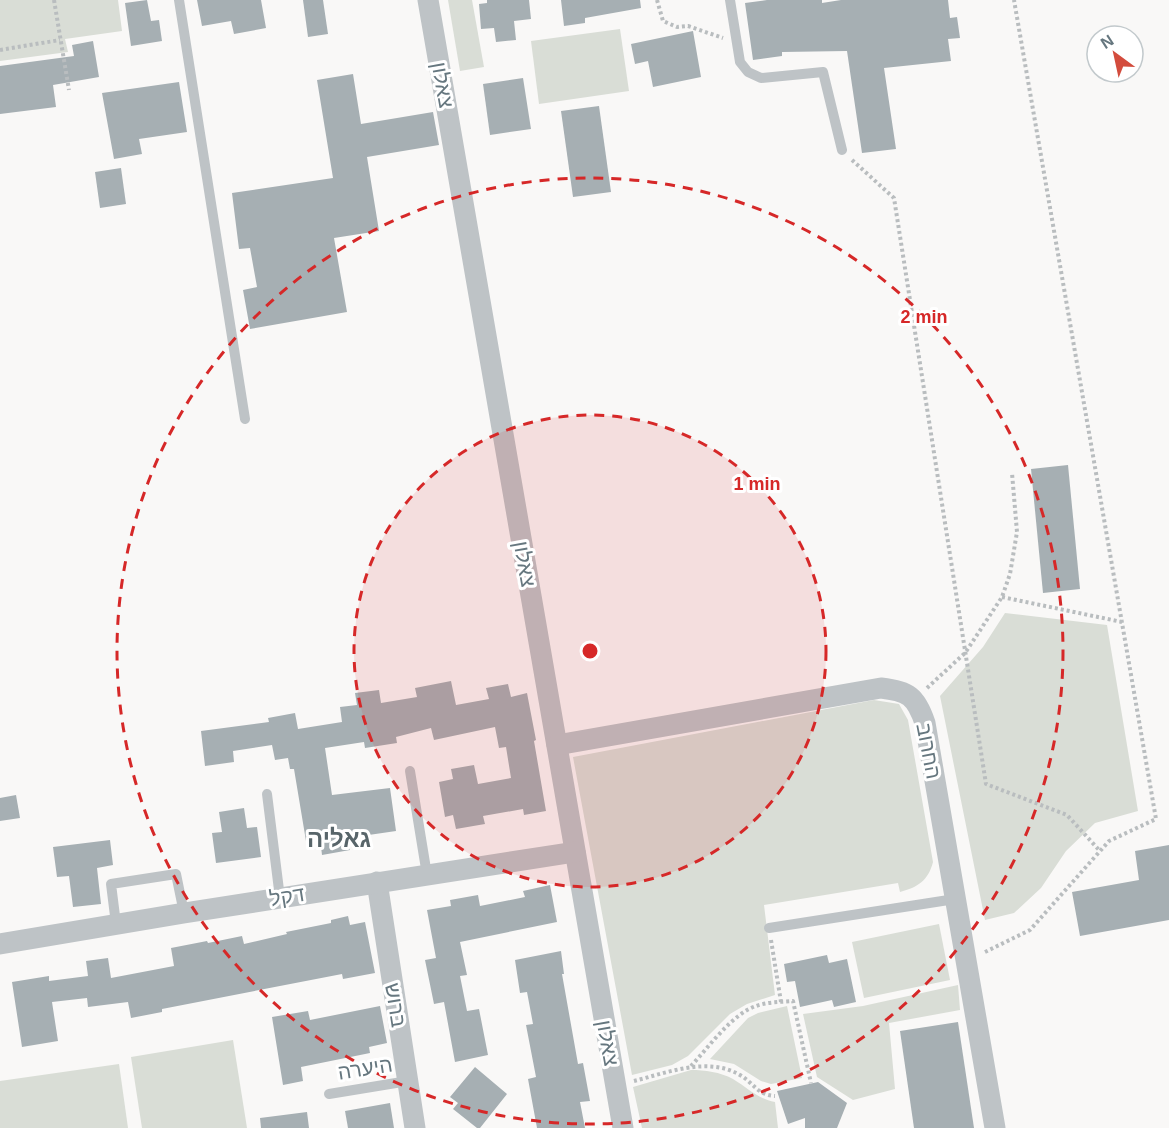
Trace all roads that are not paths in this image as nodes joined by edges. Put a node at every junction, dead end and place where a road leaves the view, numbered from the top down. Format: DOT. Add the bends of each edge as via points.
graph roads {
  1 [pos="179,0"];
  2 [pos="428,0"];
  3 [pos="730,0"];
  4 [pos="843,150"];
  5 [pos="245,419"];
  6 [pos="557,745"];
  7 [pos="410,771"];
  8 [pos="267,794"];
  9 [pos="575,852"];
  10 [pos="427,875"];
  11 [pos="377,882"];
  12 [pos="280,898"];
  13 [pos="955,899"];
  14 [pos="184,913"];
  15 [pos="116,924"];
  16 [pos="770,928"];
  17 [pos="0,944"];
  18 [pos="408,1081"];
  19 [pos="329,1094"];
  20 [pos="415,1128"];
  21 [pos="623,1128"];
  22 [pos="995,1128"];
  1 -- 5 [label="lane"];
  2 -- 6 [label="street, צאלון"];
  3 -- 4 [label="lane" via="740,62 748,72 761,78 823,72"];
  6 -- 9 [label="street, צאלון"];
  6 -- 13 [label="street, החרוב" via="881,688 906,693 921,710 925,723"];
  7 -- 10 [label="lane"];
  8 -- 12 [label="lane"];
  9 -- 10 [label="street, דקל"];
  9 -- 21 [label="street, צאלון"];
  10 -- 11 [label="street, דקל"];
  11 -- 12 [label="street, דקל"];
  11 -- 18 [label="street, ברוש"];
  12 -- 14 [label="street, דקל"];
  13 -- 16 [label="lane"];
  13 -- 22 [label="street, החרוב"];
  14 -- 15 [label="street, דקל"];
  14 -- 15 [label="lane" via="176,874 111,885"];
  15 -- 17 [label="street, דקל"];
  18 -- 19 [label="lane, היערה"];
  18 -- 20 [label="street, ברוש"];
}
